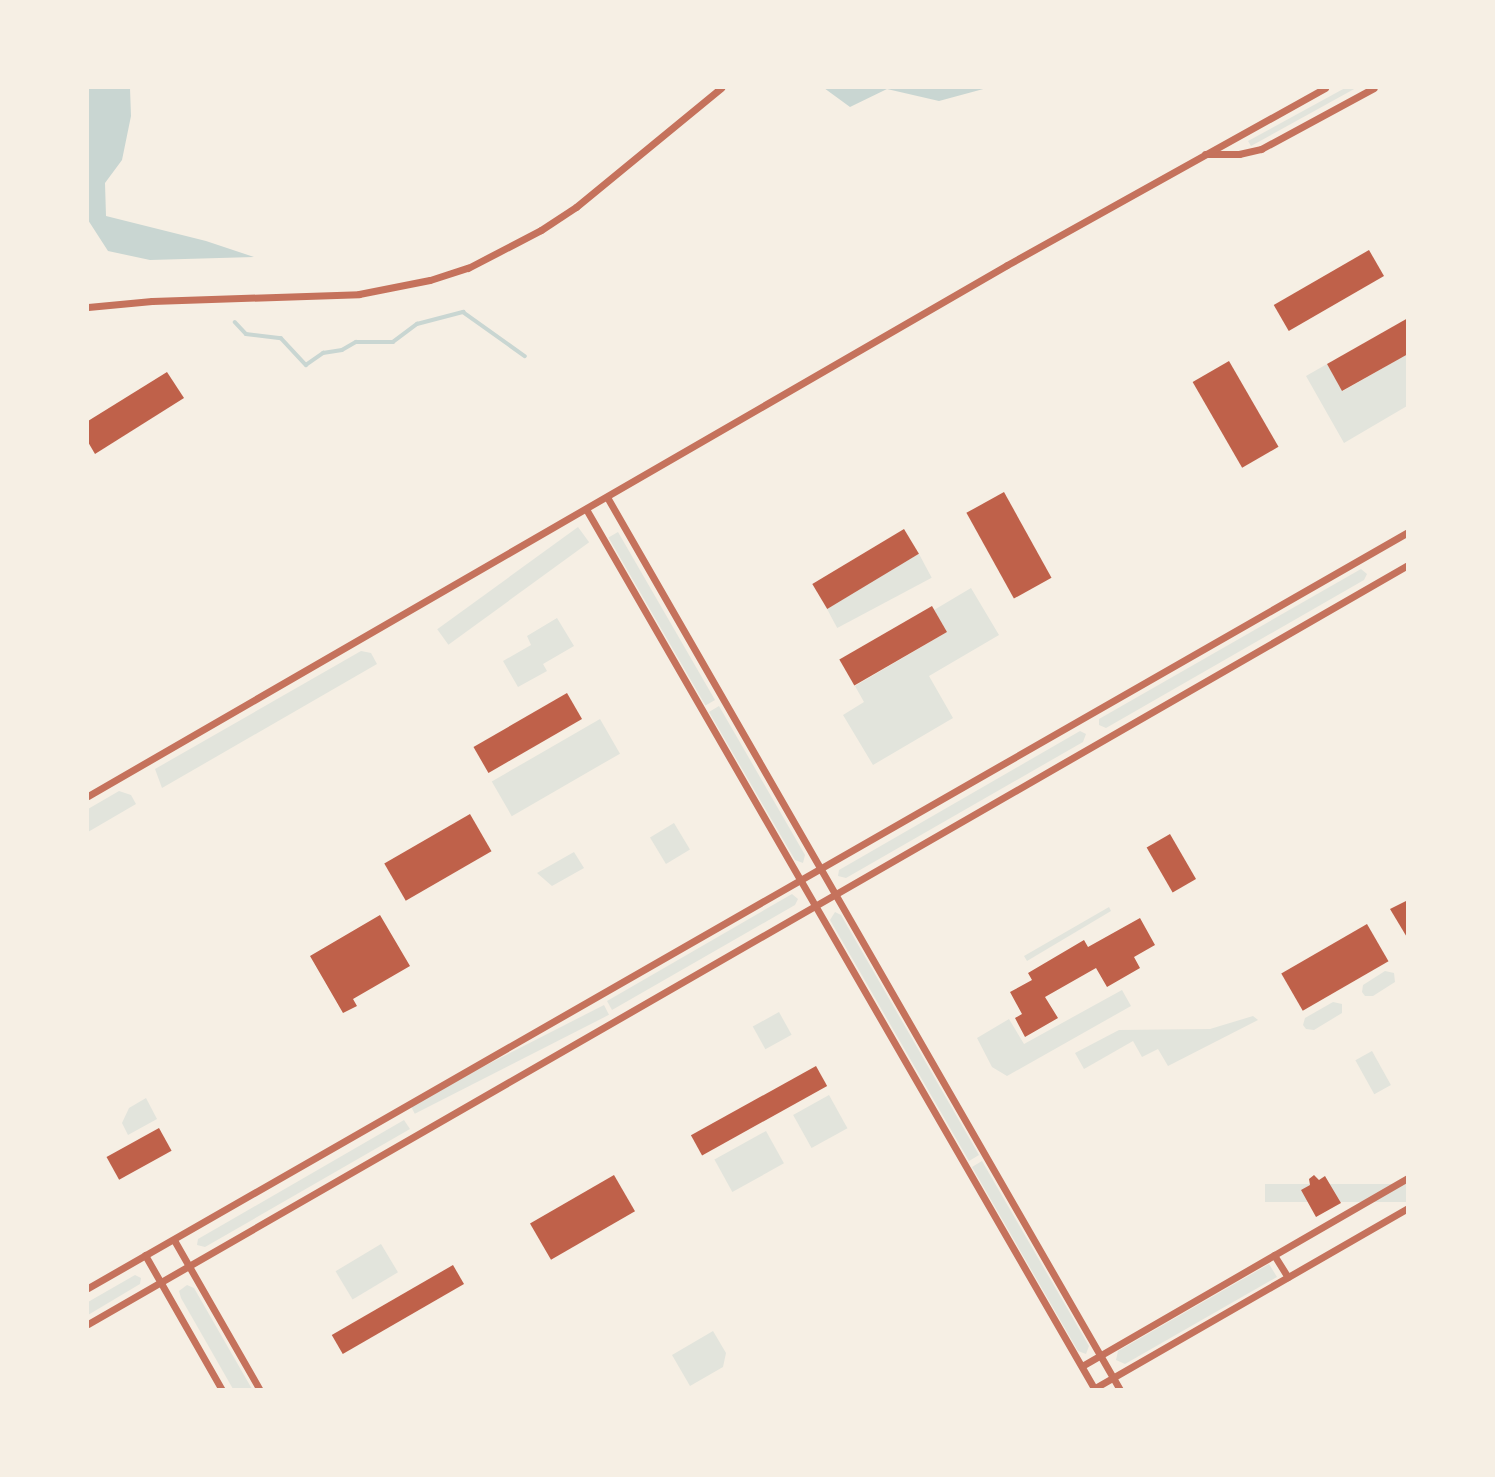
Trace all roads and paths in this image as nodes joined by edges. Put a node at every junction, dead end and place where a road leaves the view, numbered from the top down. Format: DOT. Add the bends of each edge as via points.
graph roads {
  1 [pos="722,88"];
  2 [pos="1325,88"];
  3 [pos="1374,88"];
  4 [pos="1205,154"];
  5 [pos="88,307"];
  6 [pos="607,497"];
  7 [pos="586,509"];
  8 [pos="1408,532"];
  9 [pos="1408,565"];
  10 [pos="88,796"];
  11 [pos="820,868"];
  12 [pos="800,880"];
  13 [pos="835,894"];
  14 [pos="815,906"];
  15 [pos="1408,1178"];
  16 [pos="1408,1208"];
  17 [pos="174,1240"];
  18 [pos="145,1255"];
  19 [pos="1274,1255"];
  20 [pos="189,1266"];
  21 [pos="1288,1277"];
  22 [pos="161,1282"];
  23 [pos="88,1288"];
  24 [pos="88,1324"];
  25 [pos="1100,1355"];
  26 [pos="1082,1366"];
  27 [pos="1114,1377"];
  28 [pos="1095,1389"];
  29 [pos="222,1390"];
  30 [pos="260,1390"];
  31 [pos="1120,1390"];
  1 -- 5 [label="street" via="576,207 468,268 359,294"];
  2 -- 4 [label="street"];
  3 -- 4 [label="street" via="1261,149"];
  4 -- 6 [label="street"];
  6 -- 7 [label="street"];
  6 -- 11 [label="street"];
  7 -- 10 [label="street"];
  7 -- 12 [label="street"];
  8 -- 11 [label="street"];
  9 -- 13 [label="street"];
  11 -- 12 [label="street"];
  11 -- 13 [label="street"];
  12 -- 14 [label="street"];
  12 -- 17 [label="street"];
  13 -- 14 [label="street"];
  13 -- 25 [label="street"];
  14 -- 20 [label="street"];
  14 -- 26 [label="street"];
  15 -- 19 [label="street"];
  16 -- 21 [label="street"];
  17 -- 18 [label="street"];
  17 -- 20 [label="street"];
  18 -- 22 [label="street"];
  18 -- 23 [label="street"];
  19 -- 21 [label="street"];
  19 -- 25 [label="street"];
  20 -- 22 [label="street"];
  20 -- 30 [label="street"];
  21 -- 27 [label="street"];
  22 -- 24 [label="street"];
  22 -- 29 [label="street"];
  25 -- 26 [label="street"];
  25 -- 27 [label="street"];
  26 -- 28 [label="street"];
  27 -- 28 [label="street"];
  27 -- 31 [label="street"];
}
